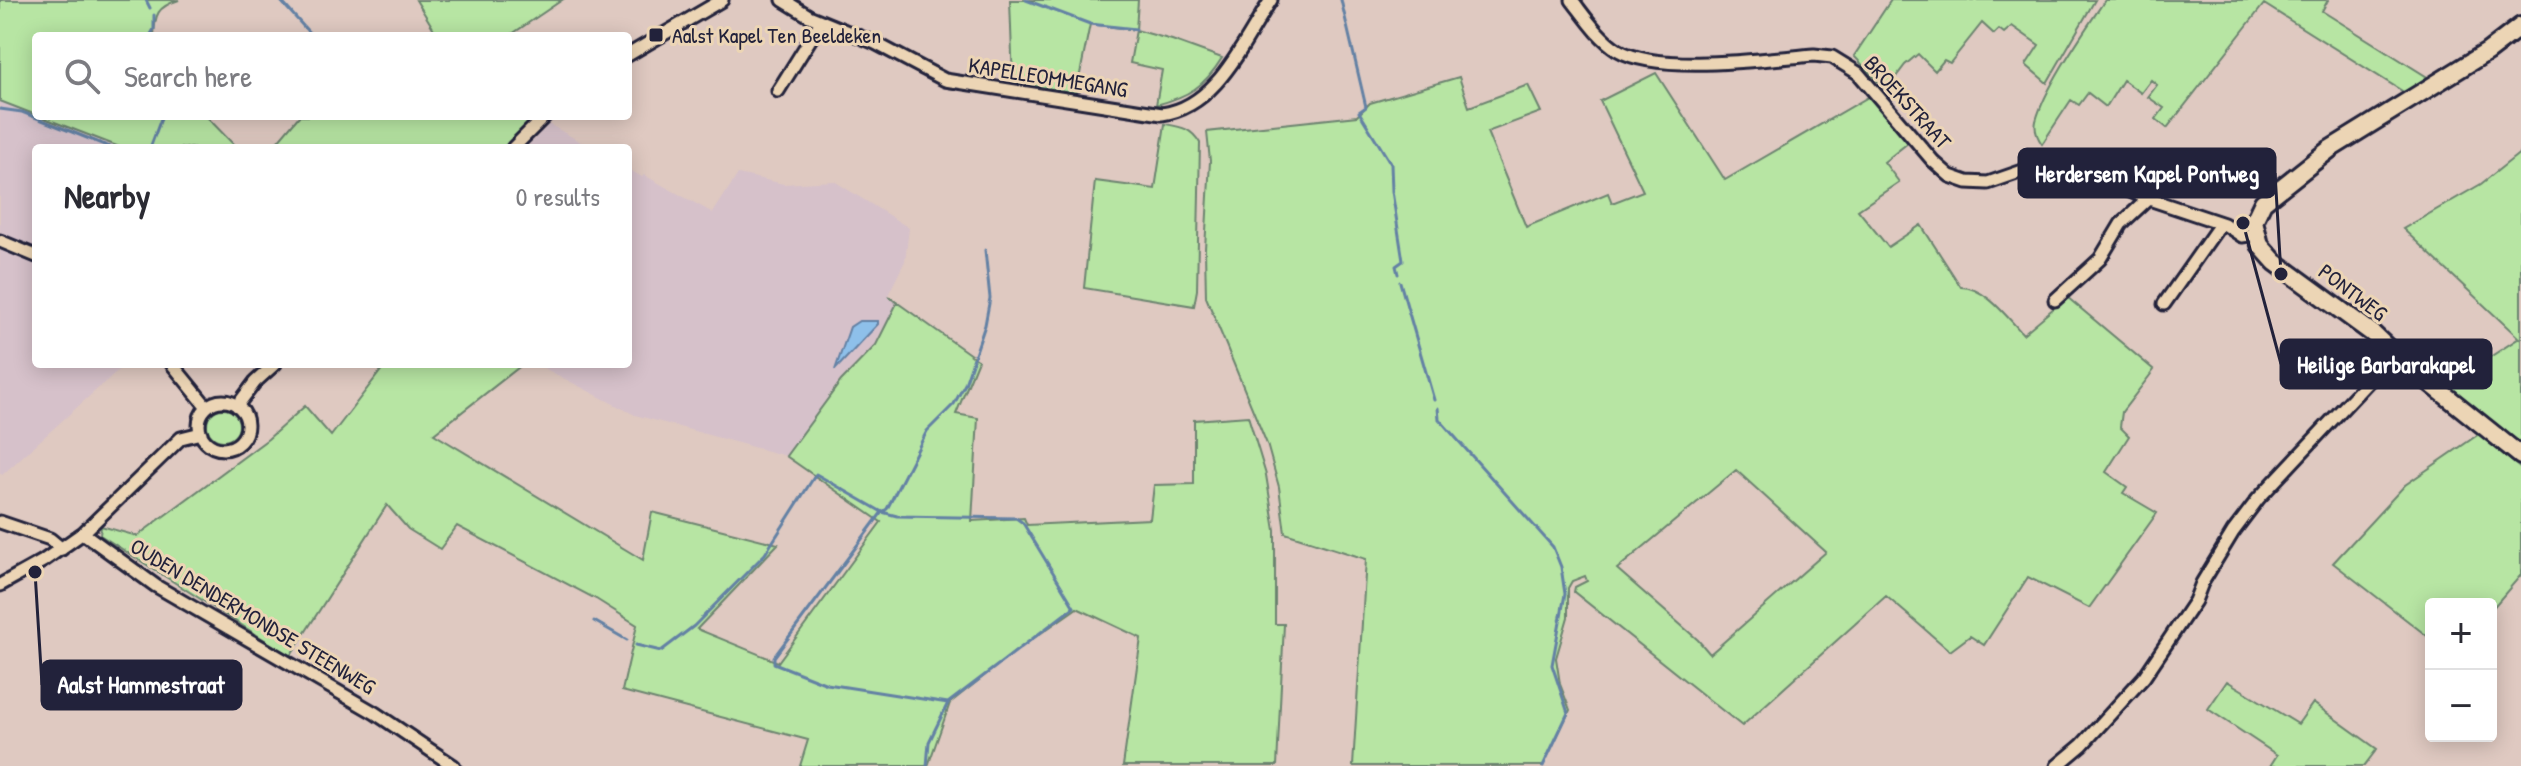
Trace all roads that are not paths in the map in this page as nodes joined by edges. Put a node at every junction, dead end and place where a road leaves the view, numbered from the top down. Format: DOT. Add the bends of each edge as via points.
graph roads {
  1 [pos="722,0"];
  2 [pos="783,0"];
  3 [pos="1271,0"];
  4 [pos="1572,0"];
  5 [pos="821,22"];
  6 [pos="2521,26"];
  7 [pos="632,53"];
  8 [pos="778,91"];
  9 [pos="541,120"];
  10 [pos="517,144"];
  11 [pos="2148,199"];
  12 [pos="2221,223"];
  13 [pos="2255,234"];
  14 [pos="0,241"];
  15 [pos="32,254"];
  16 [pos="2055,300"];
  17 [pos="2164,304"];
  18 [pos="2394,354"];
  19 [pos="175,368"];
  20 [pos="269,368"];
  21 [pos="237,406"];
  22 [pos="207,407"];
  23 [pos="201,433"];
  24 [pos="2521,456"];
  25 [pos="0,522"];
  26 [pos="83,533"];
  27 [pos="62,549"];
  28 [pos="0,585"];
  29 [pos="454,766"];
  30 [pos="2057,766"];
  1 -- 7 [label="street"];
  2 -- 5 [label="street, KAPELLEOMMEGANG"];
  3 -- 5 [label="street, KAPELLEOMMEGANG" via="1215,86 1194,104 1162,114 952,82"];
  4 -- 11 [label="street, BROEKSTRAAT" via="1605,41 1639,60 1669,64 1832,57 1858,73 1933,161 1967,182 2000,181 2054,161"];
  5 -- 8 [label="street"];
  6 -- 13 [label="street" via="2330,149 2263,202 2254,221"];
  9 -- 10 [label="street"];
  11 -- 12 [label="street, BROEKSTRAAT"];
  11 -- 16 [label="street" via="2121,224 2100,259"];
  12 -- 13 [label="street, BROEKSTRAAT" via="2242,236"];
  12 -- 17 [label="street"];
  13 -- 18 [label="street, PONTWEG" via="2275,262"];
  14 -- 15 [label="street"];
  18 -- 24 [label="street"];
  18 -- 30 [label="street, PONTWEG" via="2258,499 2144,677"];
  19 -- 22 [label="street"];
  20 -- 21 [label="street"];
  21 -- 22 [label="street" via="220,401"];
  21 -- 23 [label="street" via="247,424 237,444 215,447"];
  22 -- 23 [label="street" via="199,422"];
  23 -- 26 [label="street" via="181,438"];
  25 -- 27 [label="street" via="50,539"];
  26 -- 27 [label="street"];
  26 -- 29 [label="street, OUDEN DENDERMONDSE STEENWEG" via="156,586 375,713"];
  27 -- 28 [label="street"];
}
